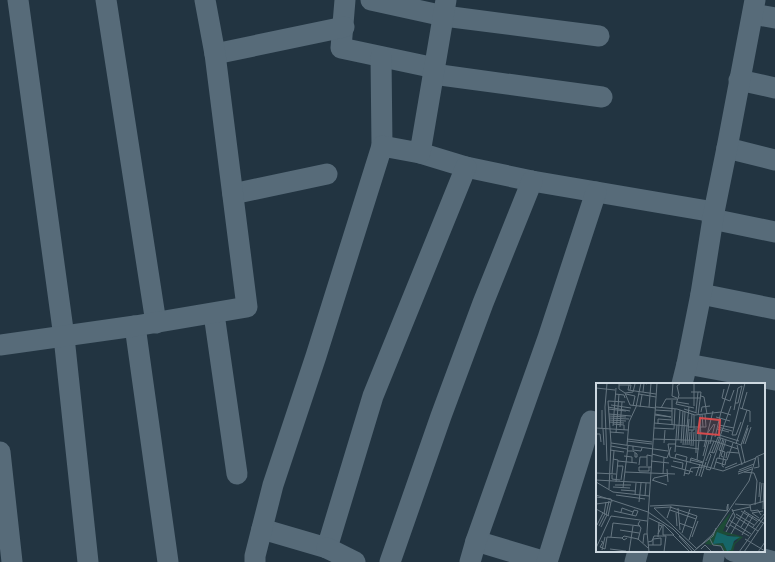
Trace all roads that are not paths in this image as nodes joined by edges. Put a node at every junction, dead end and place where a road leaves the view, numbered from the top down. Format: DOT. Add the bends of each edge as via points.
graph roads {
  1 [pos="18,0"];
  2 [pos="106,0"];
  3 [pos="205,0"];
  4 [pos="345,0"];
  5 [pos="371,0"];
  6 [pos="754,7"];
  7 [pos="445,8"];
  8 [pos="775,18"];
  9 [pos="344,27"];
  10 [pos="599,36"];
  11 [pos="215,54"];
  12 [pos="381,57"];
  13 [pos="434,71"];
  14 [pos="739,80"];
  15 [pos="775,88"];
  16 [pos="602,97"];
  17 [pos="382,146"];
  18 [pos="727,148"];
  19 [pos="420,153"];
  20 [pos="775,160"];
  21 [pos="466,167"];
  22 [pos="327,174"];
  23 [pos="532,181"];
  24 [pos="596,192"];
  25 [pos="233,194"];
  26 [pos="713,215"];
  27 [pos="775,232"];
  28 [pos="701,294"];
  29 [pos="775,309"];
  30 [pos="214,314"];
  31 [pos="156,323"];
  32 [pos="136,326"];
  33 [pos="64,336"];
  34 [pos="0,344"];
  35 [pos="688,364"];
  36 [pos="775,380"];
  37 [pos="682,383"];
  38 [pos="591,421"];
  39 [pos="0,452"];
  40 [pos="237,474"];
  41 [pos="262,529"];
  42 [pos="476,541"];
  43 [pos="326,548"];
  44 [pos="638,552"];
  45 [pos="715,552"];
  46 [pos="737,552"];
  47 [pos="12,562"];
  48 [pos="88,562"];
  49 [pos="168,562"];
  50 [pos="255,562"];
  51 [pos="355,562"];
  52 [pos="390,562"];
  53 [pos="470,562"];
  54 [pos="546,562"];
  55 [pos="635,562"];
  56 [pos="713,562"];
  57 [pos="775,562"];
  1 -- 33 [label="street"];
  2 -- 31 [label="street"];
  3 -- 11 [label="street"];
  4 -- 9 [label="street"];
  5 -- 7 [label="street"];
  6 -- 8 [label="street"];
  6 -- 14 [label="street"];
  7 -- 10 [label="street"];
  7 -- 13 [label="street"];
  9 -- 11 [label="street"];
  9 -- 12 [label="street" via="341,48"];
  11 -- 25 [label="street"];
  12 -- 13 [label="street"];
  12 -- 17 [label="street"];
  13 -- 16 [label="street"];
  13 -- 19 [label="street"];
  14 -- 15 [label="street"];
  14 -- 18 [label="street"];
  17 -- 19 [label="street"];
  17 -- 41 [label="street"];
  18 -- 20 [label="street"];
  18 -- 26 [label="street"];
  19 -- 21 [label="street"];
  21 -- 23 [label="street"];
  21 -- 43 [label="street" via="373,396"];
  22 -- 25 [label="street"];
  23 -- 24 [label="street"];
  23 -- 52 [label="street" via="483,303"];
  24 -- 26 [label="street"];
  24 -- 42 [label="street" via="548,338"];
  25 -- 30 [label="street" via="247,307"];
  26 -- 27 [label="street"];
  26 -- 28 [label="street"];
  28 -- 29 [label="street"];
  28 -- 35 [label="street"];
  30 -- 31 [label="street"];
  30 -- 40 [label="street"];
  31 -- 32 [label="street"];
  32 -- 33 [label="street"];
  32 -- 49 [label="street"];
  33 -- 34 [label="street"];
  33 -- 48 [label="street"];
  35 -- 36 [label="street"];
  35 -- 37 [label="street"];
  38 -- 54 [label="street"];
  39 -- 47 [label="street"];
  41 -- 43 [label="street"];
  41 -- 50 [label="street"];
  42 -- 53 [label="street"];
  42 -- 54 [label="street"];
  43 -- 51 [label="street"];
  44 -- 55 [label="street"];
  45 -- 56 [label="street"];
  46 -- 57 [label="street"];
}
